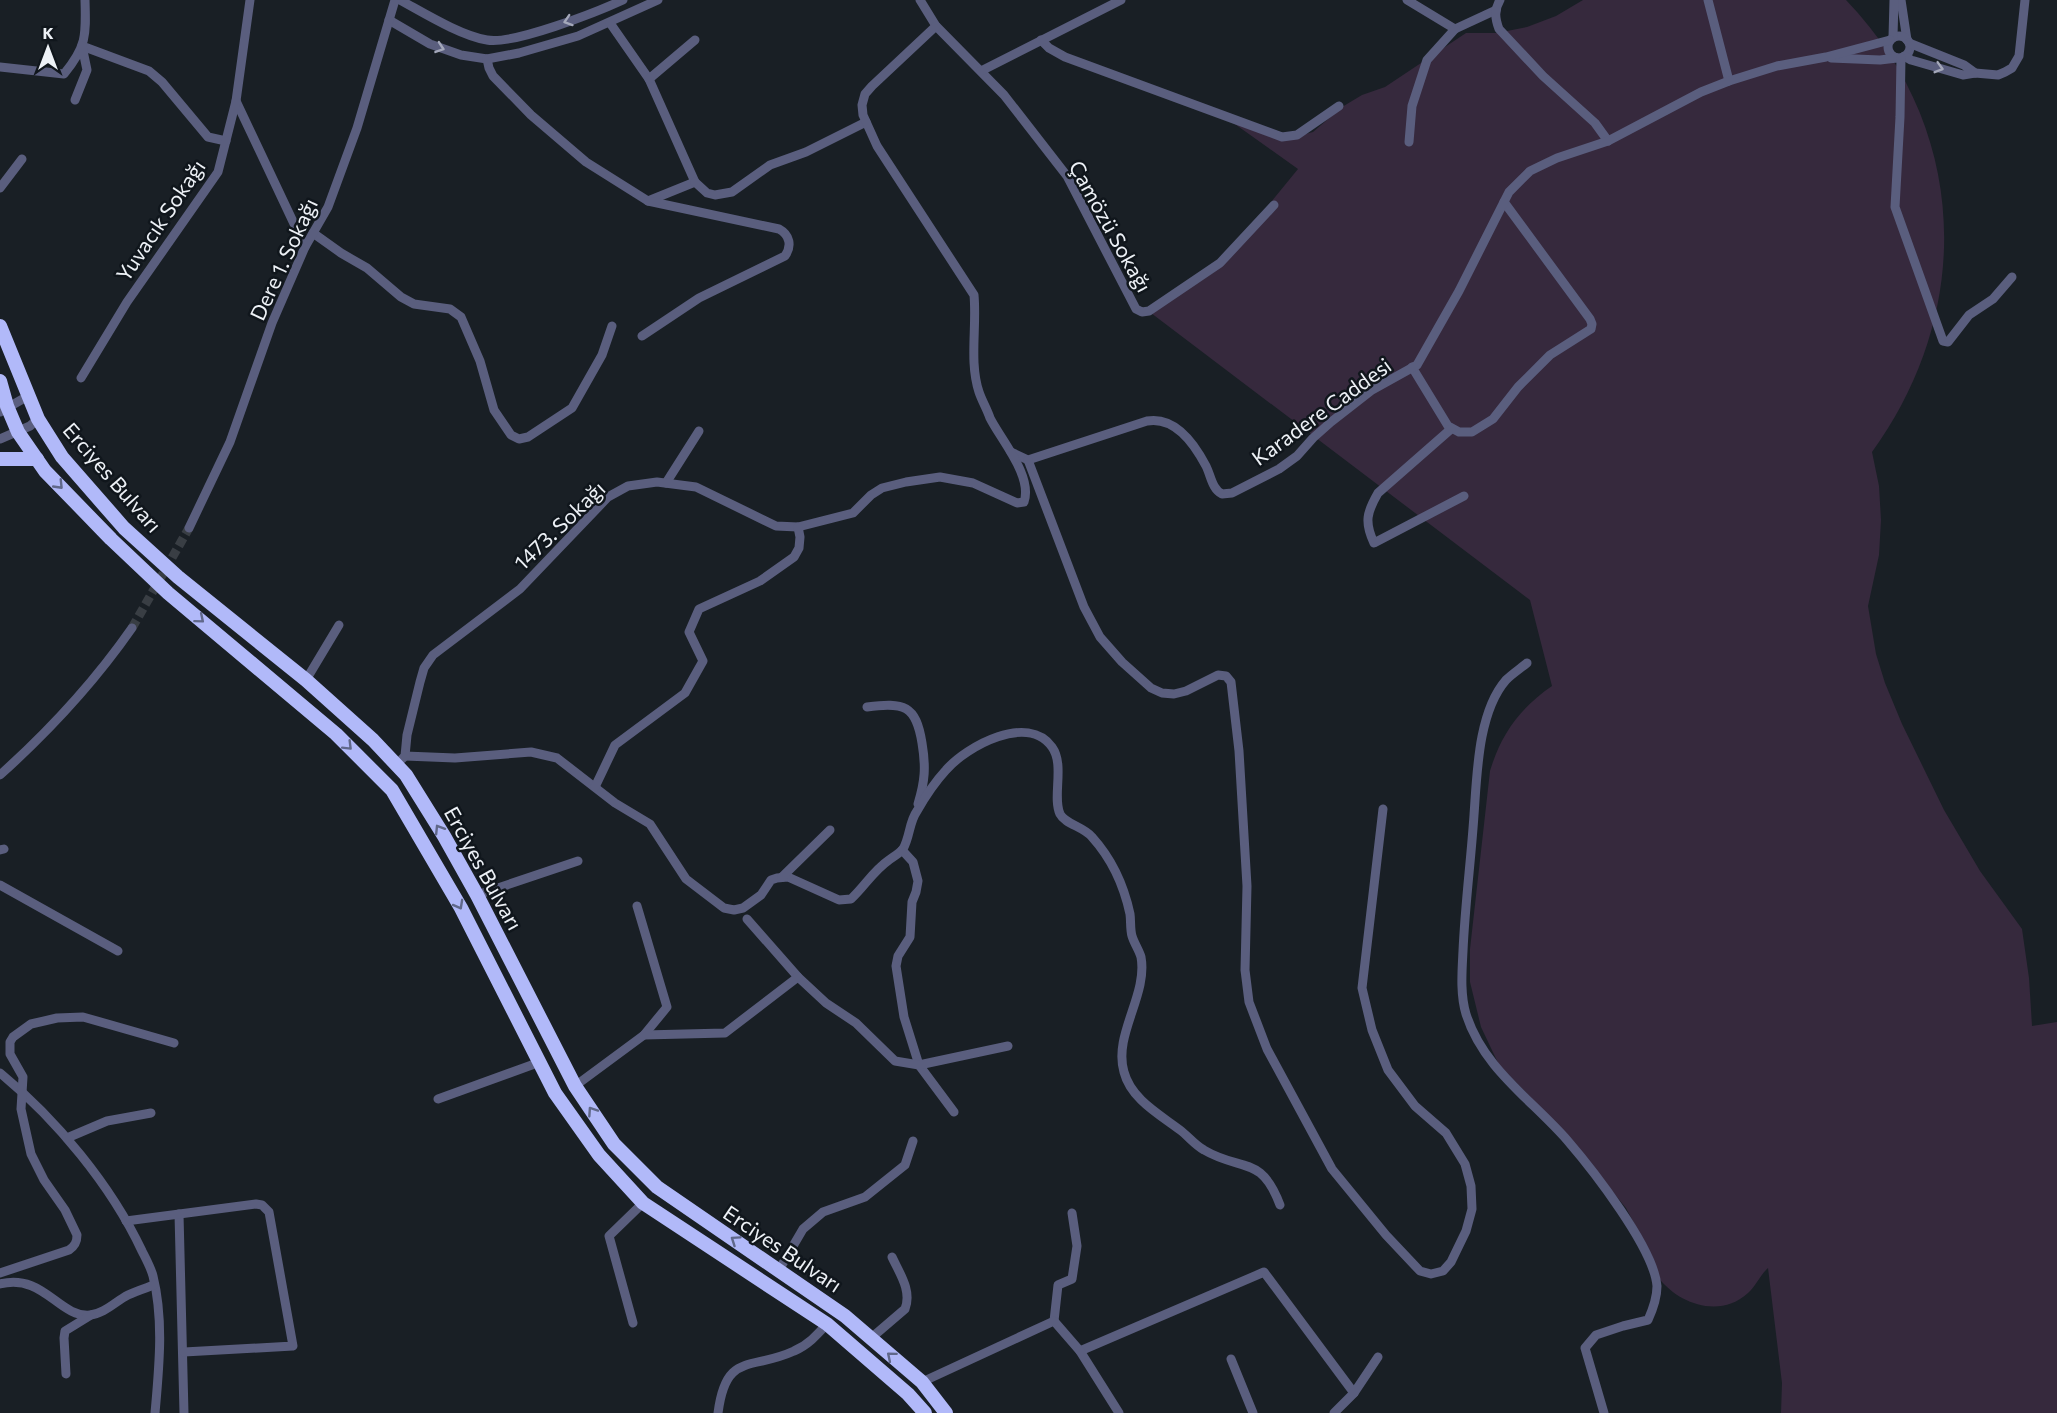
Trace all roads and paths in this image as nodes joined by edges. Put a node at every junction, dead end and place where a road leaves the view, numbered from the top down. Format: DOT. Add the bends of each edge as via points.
graph roads {
  1 [pos="85,0"];
  2 [pos="250,0"];
  3 [pos="395,0"];
  4 [pos="400,0"];
  5 [pos="658,0"];
  6 [pos="920,0"];
  7 [pos="1121,0"];
  8 [pos="1407,0"];
  9 [pos="1500,0"];
  10 [pos="1708,0"];
  11 [pos="1894,0"];
  12 [pos="1901,0"];
  13 [pos="2025,0"];
  14 [pos="620,1"];
  15 [pos="1496,10"];
  16 [pos="389,20"];
  17 [pos="610,23"];
  18 [pos="936,26"];
  19 [pos="1455,29"];
  20 [pos="1892,38"];
  21 [pos="694,40"];
  22 [pos="1041,40"];
  23 [pos="1908,41"];
  24 [pos="82,46"];
  25 [pos="1826,57"];
  26 [pos="1901,57"];
  27 [pos="487,59"];
  28 [pos="0,67"];
  29 [pos="981,71"];
  30 [pos="1975,73"];
  31 [pos="649,79"];
  32 [pos="1729,81"];
  33 [pos="75,100"];
  34 [pos="236,101"];
  35 [pos="1339,106"];
  36 [pos="866,122"];
  37 [pos="226,141"];
  38 [pos="1608,141"];
  39 [pos="1409,142"];
  40 [pos="22,159"];
  41 [pos="694,182"];
  42 [pos="0,188"];
  43 [pos="648,201"];
  44 [pos="1504,202"];
  45 [pos="1274,205"];
  46 [pos="313,232"];
  47 [pos="305,247"];
  48 [pos="2012,277"];
  49 [pos="0,326"];
  50 [pos="612,326"];
  51 [pos="642,336"];
  52 [pos="1412,367"];
  53 [pos="81,378"];
  54 [pos="0,381"];
  55 [pos="27,396"];
  56 [pos="3,409"];
  57 [pos="38,419"];
  58 [pos="1451,429"];
  59 [pos="699,431"];
  60 [pos="18,432"];
  61 [pos="0,439"];
  62 [pos="1011,452"];
  63 [pos="0,459"];
  64 [pos="37,459"];
  65 [pos="1028,460"];
  66 [pos="666,483"];
  67 [pos="1464,496"];
  68 [pos="798,527"];
  69 [pos="189,528"];
  70 [pos="339,625"];
  71 [pos="132,628"];
  72 [pos="1527,663"];
  73 [pos="306,680"];
  74 [pos="867,707"];
  75 [pos="401,761"];
  76 [pos="0,775"];
  77 [pos="595,787"];
  78 [pos="1383,809"];
  79 [pos="915,813"];
  80 [pos="830,830"];
  81 [pos="902,850"];
  82 [pos="578,861"];
  83 [pos="782,877"];
  84 [pos="0,885"];
  85 [pos="477,895"];
  86 [pos="637,906"];
  87 [pos="747,919"];
  88 [pos="118,951"];
  89 [pos="798,977"];
  90 [pos="644,1035"];
  91 [pos="174,1043"];
  92 [pos="1008,1046"];
  93 [pos="540,1062"];
  94 [pos="919,1065"];
  95 [pos="0,1073"];
  96 [pos="575,1086"];
  97 [pos="23,1093"];
  98 [pos="438,1099"];
  99 [pos="954,1112"];
  100 [pos="150,1113"];
  101 [pos="67,1138"];
  102 [pos="913,1141"];
  103 [pos="643,1203"];
  104 [pos="1280,1205"];
  105 [pos="180,1214"];
  106 [pos="1072,1214"];
  107 [pos="126,1221"];
  108 [pos="892,1257"];
  109 [pos="779,1270"];
  110 [pos="0,1273"];
  111 [pos="0,1284"];
  112 [pos="154,1286"];
  113 [pos="91,1315"];
  114 [pos="1054,1321"];
  115 [pos="633,1323"];
  116 [pos="827,1324"];
  117 [pos="870,1339"];
  118 [pos="1080,1351"];
  119 [pos="184,1352"];
  120 [pos="1378,1357"];
  121 [pos="1231,1359"];
  122 [pos="66,1374"];
  123 [pos="922,1382"];
  124 [pos="1354,1393"];
  125 [pos="155,1413"];
  126 [pos="184,1413"];
  127 [pos="718,1413"];
  128 [pos="925,1413"];
  129 [pos="946,1413"];
  130 [pos="1119,1413"];
  131 [pos="1253,1413"];
  132 [pos="1334,1413"];
  133 [pos="1604,1413"];
  1 -- 24 [label="street" via="86,36"];
  2 -- 34 [label="street, Yuvacık Sokağı"];
  3 -- 16 [label="street, Dere 1. Sokağı"];
  14 -- 4 [label="street, one-way" via="511,39 489,41"];
  5 -- 17 [label="street"];
  6 -- 18 [label="street"];
  7 -- 22 [label="street"];
  8 -- 19 [label="street"];
  9 -- 15 [label="street"];
  10 -- 32 [label="street"];
  11 -- 20 [label="street"];
  12 -- 23 [label="street"];
  13 -- 30 [label="street" via="2016,63 1998,75"];
  15 -- 19 [label="street"];
  15 -- 38 [label="street" via="1499,28 1543,76 1595,123"];
  16 -- 27 [label="street, one-way" via="430,44 460,55"];
  16 -- 46 [label="street, Dere 1. Sokağı" via="357,128 328,207"];
  17 -- 27 [label="street" via="578,36"];
  17 -- 31 [label="street"];
  18 -- 29 [label="street, Çamözü Sokağı"];
  18 -- 36 [label="street" via="865,94 862,105"];
  19 -- 39 [label="street" via="1427,60 1412,106"];
  20 -- 23 [label="street" via="1900,36"];
  20 -- 25 [label="street"];
  20 -- 26 [label="street" via="1888,51"];
  21 -- 31 [label="street"];
  22 -- 29 [label="street"];
  22 -- 35 [label="street" via="1065,57 1282,137 1297,135"];
  23 -- 26 [label="street" via="1909,51"];
  23 -- 30 [label="street"];
  24 -- 28 [label="street" via="64,74"];
  24 -- 33 [label="street" via="87,70"];
  24 -- 37 [label="street" via="149,71 208,137"];
  25 -- 26 [label="street"];
  25 -- 32 [label="street, Karadere Caddesi" via="1777,66"];
  26 -- 30 [label="street, one-way" via="1963,75"];
  26 -- 48 [label="street" via="1895,207 1943,341 1951,340 1969,315 1993,299"];
  27 -- 43 [label="street" via="494,76 531,115 586,162"];
  29 -- 45 [label="street, Çamözü Sokağı" via="1067,176 1139,311 1149,311 1220,263"];
  31 -- 41 [label="street"];
  32 -- 38 [label="street, Karadere Caddesi"];
  34 -- 37 [label="street, Yuvacık Sokağı"];
  34 -- 47 [label="street"];
  36 -- 41 [label="street" via="770,165 732,192 707,193"];
  36 -- 62 [label="street" via="876,146 974,295 974,353 979,391"];
  37 -- 53 [label="street, Yuvacık Sokağı" via="218,171 127,302"];
  38 -- 44 [label="street, Karadere Caddesi" via="1530,171"];
  40 -- 42 [label="street"];
  41 -- 43 [label="street"];
  43 -- 51 [label="street" via="779,229 788,236 790,246 785,256 699,298"];
  44 -- 52 [label="street, Karadere Caddesi" via="1459,291 1417,365"];
  44 -- 58 [label="street" via="1592,327 1550,355 1493,419 1473,432"];
  46 -- 47 [label="street, Dere 1. Sokağı"];
  46 -- 50 [label="street" via="367,268 401,297 414,304 450,309 461,317 480,361 494,410 514,438 528,437 572,408 602,355"];
  47 -- 69 [label="street, Dere 1. Sokağı" via="272,323 230,442"];
  49 -- 55 [label="highway, Erciyes Bulvarı"];
  52 -- 58 [label="street"];
  52 -- 65 [label="street, Karadere Caddesi" via="1372,390 1280,469 1229,495 1216,490 1193,445 1164,420 1147,421"];
  54 -- 56 [label="highway, Erciyes Bulvarı"];
  55 -- 56 [label="street"];
  55 -- 57 [label="highway, Erciyes Bulvarı"];
  56 -- 60 [label="highway, Erciyes Bulvarı"];
  57 -- 60 [label="street"];
  57 -- 73 [label="highway, Erciyes Bulvarı" via="62,457 124,528"];
  58 -- 67 [label="street" via="1378,493 1369,512 1368,530 1374,543"];
  59 -- 66 [label="street"];
  60 -- 61 [label="street"];
  60 -- 64 [label="highway, Erciyes Bulvarı"];
  62 -- 65 [label="street"];
  62 -- 68 [label="street, 1473. Sokağı" via="1025,485 1022,503 973,483 940,477 882,488 853,513"];
  63 -- 64 [label="highway"];
  64 -- 93 [label="highway, Erciyes Bulvarı, one-way" via="111,539 168,593 336,734 392,790 461,908"];
  65 -- 78 [label="street" via="1084,607 1100,637 1122,662 1162,693 1186,691 1218,675 1231,682 1248,886 1245,970 1249,1002 1267,1049 1332,1169 1386,1235 1420,1271 1431,1274 1443,1271 1451,1262 1466,1231 1472,1209 1472,1186 1465,1164 1446,1133 1415,1106 1388,1070 1372,1030 1362,987"];
  66 -- 68 [label="street, 1473. Sokağı" via="696,487 776,525"];
  66 -- 75 [label="street, 1473. Sokağı" via="628,486 608,497 520,589 433,656 424,668"];
  68 -- 77 [label="street" via="799,548 794,557 759,581 699,609 689,632 702,662 685,693 615,745"];
  70 -- 73 [label="street"];
  71 -- 76 [label="street" via="83,691"];
  72 -- 133 [label="street" via="1506,680 1491,703 1479,754 1462,976 1466,1012 1479,1046 1589,1168 1635,1232 1652,1265 1657,1286 1648,1320 1596,1335 1585,1348"];
  73 -- 75 [label="highway, Erciyes Bulvarı"];
  74 -- 79 [label="street" via="896,705 911,712 918,723 925,761"];
  75 -- 77 [label="street" via="531,752 556,758"];
  85 -- 75 [label="highway, Erciyes Bulvarı, one-way"];
  77 -- 83 [label="street" via="650,824 686,879 724,908 743,908 771,880"];
  79 -- 81 [label="street"];
  79 -- 104 [label="street" via="946,769 967,752 1014,732 1046,740 1057,757 1059,813 1089,833 1119,879 1127,899 1142,977 1122,1057 1129,1085 1138,1097 1204,1150 1248,1165 1263,1175"];
  80 -- 83 [label="street"];
  81 -- 83 [label="street" via="875,870 848,901"];
  81 -- 94 [label="street" via="913,862 918,881 910,937 896,966 904,1017"];
  82 -- 85 [label="street"];
  84 -- 88 [label="street"];
  85 -- 96 [label="highway, Erciyes Bulvarı"];
  86 -- 90 [label="street" via="667,1006"];
  87 -- 89 [label="street"];
  89 -- 90 [label="street" via="724,1033"];
  89 -- 94 [label="street" via="856,1023 895,1061"];
  90 -- 96 [label="street"];
  91 -- 97 [label="street" via="83,1017 31,1024 13,1037 9,1048 23,1077"];
  92 -- 94 [label="street"];
  93 -- 98 [label="street"];
  93 -- 103 [label="highway, Erciyes Bulvarı" via="565,1109 599,1155"];
  94 -- 99 [label="street"];
  95 -- 97 [label="street"];
  109 -- 96 [label="highway, Erciyes Bulvarı, one-way" via="657,1187 614,1144"];
  97 -- 101 [label="street"];
  97 -- 110 [label="street" via="21,1109 31,1154 65,1210 77,1239 69,1250"];
  100 -- 101 [label="street" via="108,1121"];
  101 -- 107 [label="street"];
  102 -- 109 [label="street" via="905,1166 865,1197 823,1212 803,1229"];
  103 -- 115 [label="street" via="609,1236"];
  103 -- 116 [label="highway, Erciyes Bulvarı"];
  105 -- 107 [label="street"];
  105 -- 119 [label="street"];
  105 -- 119 [label="street" via="256,1204 268,1209 293,1346"];
  106 -- 114 [label="street" via="1077,1246 1072,1280 1058,1286"];
  107 -- 112 [label="street" via="153,1275"];
  108 -- 117 [label="street" via="907,1290 907,1303"];
  109 -- 117 [label="highway, Erciyes Bulvarı" via="845,1316"];
  111 -- 113 [label="street" via="25,1282 76,1312"];
  112 -- 113 [label="street" via="128,1294"];
  112 -- 125 [label="street" via="159,1322"];
  113 -- 122 [label="street" via="64,1334"];
  114 -- 118 [label="street"];
  114 -- 123 [label="street"];
  116 -- 127 [label="street" via="794,1351 741,1366 721,1391"];
  116 -- 128 [label="highway, Erciyes Bulvarı"];
  123 -- 117 [label="highway, Erciyes Bulvarı, one-way"];
  118 -- 124 [label="street" via="1264,1272"];
  118 -- 130 [label="street"];
  119 -- 126 [label="street"];
  120 -- 124 [label="street"];
  121 -- 131 [label="street"];
  123 -- 129 [label="highway, Erciyes Bulvarı"];
  124 -- 132 [label="street"];
}
